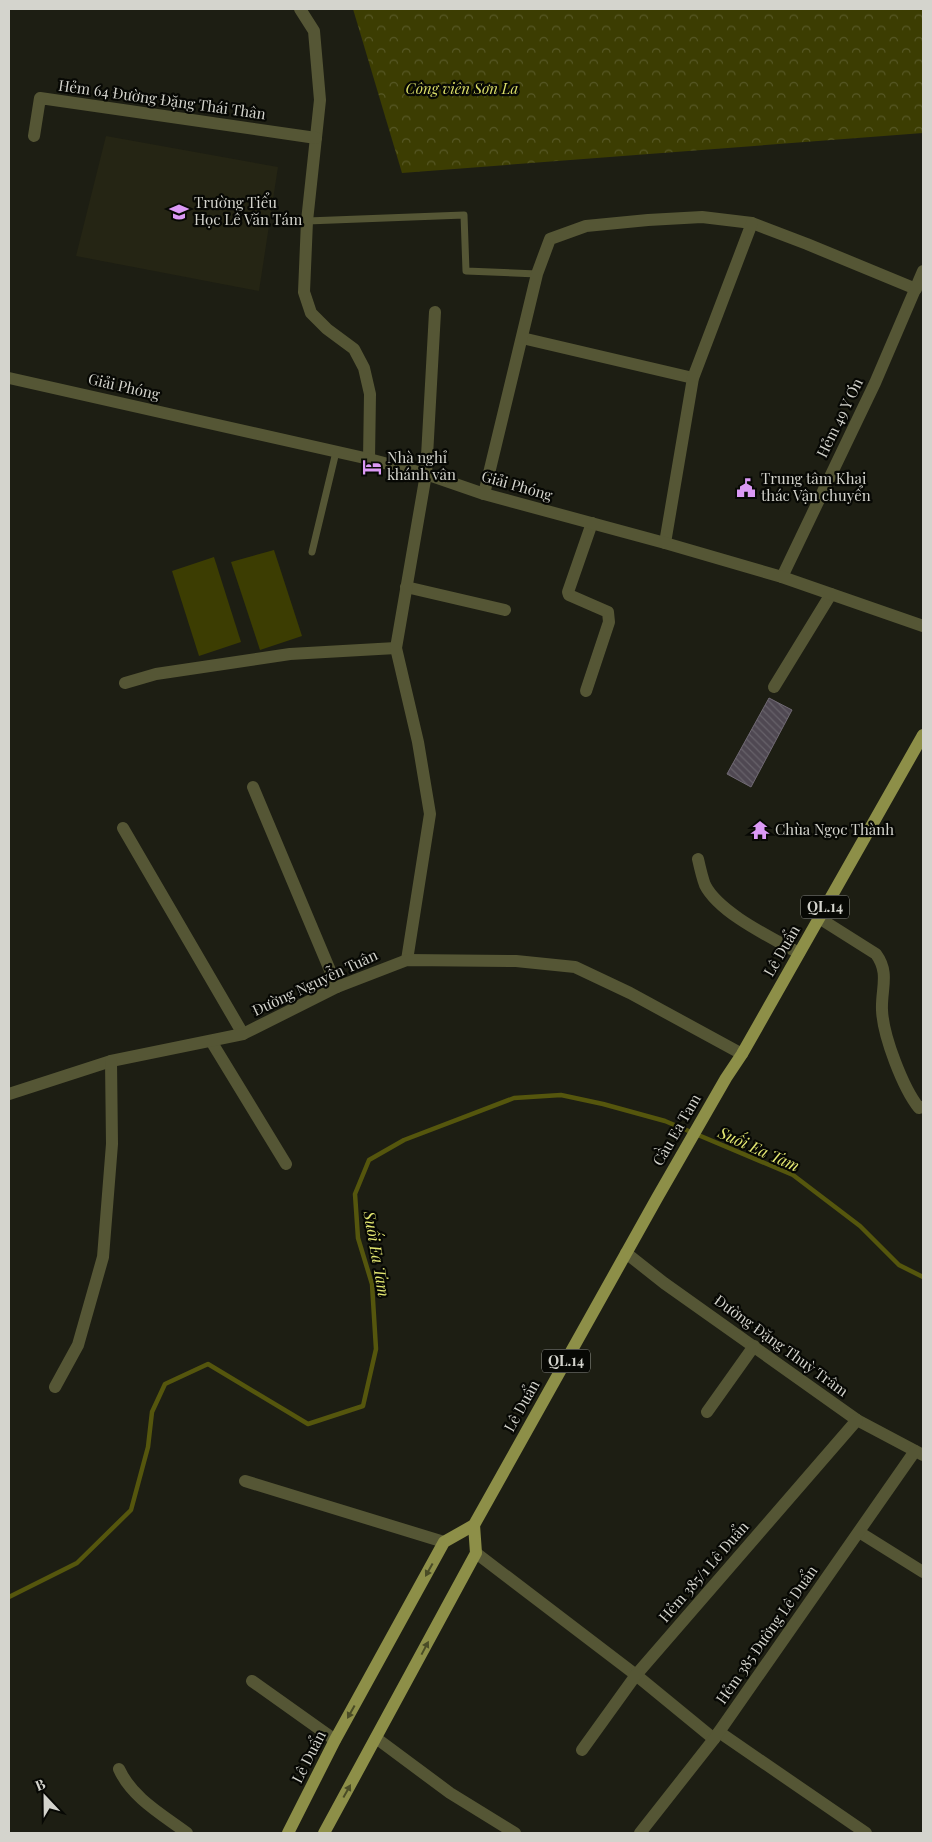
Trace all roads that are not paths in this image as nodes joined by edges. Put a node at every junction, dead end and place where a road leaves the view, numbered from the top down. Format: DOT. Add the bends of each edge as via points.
graph roads {
  1 [pos="300,9"];
  2 [pos="34,136"];
  3 [pos="316,138"];
  4 [pos="307,221"];
  5 [pos="752,223"];
  6 [pos="923,272"];
  7 [pos="537,274"];
  8 [pos="916,289"];
  9 [pos="435,312"];
  10 [pos="522,338"];
  11 [pos="9,378"];
  12 [pos="693,378"];
  13 [pos="336,452"];
  14 [pos="369,459"];
  15 [pos="426,474"];
  16 [pos="484,494"];
  17 [pos="592,523"];
  18 [pos="665,543"];
  19 [pos="312,552"];
  20 [pos="782,577"];
  21 [pos="406,587"];
  22 [pos="831,594"];
  23 [pos="505,610"];
  24 [pos="923,626"];
  25 [pos="396,648"];
  26 [pos="125,683"];
  27 [pos="774,687"];
  28 [pos="586,691"];
  29 [pos="923,735"];
  30 [pos="253,787"];
  31 [pos="123,828"];
  32 [pos="698,859"];
  33 [pos="819,918"];
  34 [pos="799,953"];
  35 [pos="407,960"];
  36 [pos="337,987"];
  37 [pos="243,1034"];
  38 [pos="212,1040"];
  39 [pos="742,1054"];
  40 [pos="111,1061"];
  41 [pos="726,1078"];
  42 [pos="9,1094"];
  43 [pos="923,1107"];
  44 [pos="286,1164"];
  45 [pos="657,1198"];
  46 [pos="626,1253"];
  47 [pos="754,1346"];
  48 [pos="55,1387"];
  49 [pos="707,1412"];
  50 [pos="857,1420"];
  51 [pos="919,1453"];
  52 [pos="245,1480"];
  53 [pos="474,1524"];
  54 [pos="859,1532"];
  55 [pos="444,1542"];
  56 [pos="476,1553"];
  57 [pos="923,1572"];
  58 [pos="636,1675"];
  59 [pos="252,1681"];
  60 [pos="717,1735"];
  61 [pos="376,1738"];
  62 [pos="335,1740"];
  63 [pos="582,1750"];
  64 [pos="119,1769"];
  65 [pos="187,1833"];
  66 [pos="288,1833"];
  67 [pos="324,1833"];
  68 [pos="516,1833"];
  69 [pos="640,1833"];
  70 [pos="866,1833"];
  1 -- 3 [label="street" via="314,31 320,100"];
  2 -- 3 [label="street, Hẻm 64 Đường Đặng Thái Thân" via="40,98"];
  3 -- 4 [label="street"];
  4 -- 7 [label="lane" via="464,215 466,271"];
  4 -- 14 [label="street" via="304,292 311,313 354,349 364,368 370,394"];
  5 -- 7 [label="street" via="702,217 586,226 550,239"];
  5 -- 8 [label="street"];
  5 -- 12 [label="street"];
  6 -- 8 [label="street, Hẻm 49 Y Ơn"];
  7 -- 10 [label="street"];
  8 -- 20 [label="street, Hẻm 49 Y Ơn"];
  9 -- 15 [label="street"];
  10 -- 12 [label="street"];
  10 -- 16 [label="street"];
  11 -- 13 [label="street, Giải Phóng"];
  12 -- 18 [label="street"];
  13 -- 14 [label="street, Giải Phóng"];
  13 -- 19 [label="lane"];
  14 -- 15 [label="street, Giải Phóng"];
  15 -- 16 [label="street, Giải Phóng"];
  15 -- 21 [label="street"];
  16 -- 17 [label="street, Giải Phóng"];
  17 -- 18 [label="street, Giải Phóng"];
  17 -- 28 [label="street" via="568,592 610,616"];
  18 -- 20 [label="street, Giải Phóng"];
  20 -- 22 [label="street, Giải Phóng"];
  21 -- 23 [label="street"];
  21 -- 25 [label="street"];
  22 -- 24 [label="street, Giải Phóng"];
  22 -- 27 [label="street"];
  25 -- 26 [label="street" via="290,654 156,674"];
  25 -- 35 [label="street" via="418,742 430,814"];
  29 -- 33 [label="main road, Lê Duẩn / QL.14"];
  30 -- 36 [label="street"];
  31 -- 37 [label="street"];
  32 -- 34 [label="street" via="706,886 715,899 727,910"];
  33 -- 34 [label="main road, Lê Duẩn / QL.14"];
  33 -- 43 [label="street" via="876,954 881,961 884,970 884,1024 902,1079 916,1104"];
  34 -- 39 [label="main road, Lê Duẩn / QL.14"];
  35 -- 36 [label="street, Đường Nguyễn Tuân"];
  35 -- 39 [label="street, Đường Nguyễn Tuân" via="516,961 575,967"];
  36 -- 37 [label="street, Đường Nguyễn Tuân"];
  37 -- 38 [label="street, Đường Nguyễn Tuân"];
  38 -- 40 [label="street, Đường Nguyễn Tuân"];
  38 -- 44 [label="street"];
  39 -- 41 [label="main road, Lê Duẩn / QL.14"];
  40 -- 42 [label="street, Đường Nguyễn Tuân"];
  40 -- 48 [label="street" via="112,1144 103,1257 78,1345"];
  41 -- 45 [label="main road, Cầu Ea Tam / QL.14"];
  45 -- 46 [label="main road, Lê Duẩn / QL.14"];
  46 -- 47 [label="street, Đường Đặng Thuỳ Trâm"];
  46 -- 53 [label="main road, Lê Duẩn / QL.14"];
  47 -- 49 [label="street"];
  47 -- 50 [label="street, Đường Đặng Thuỳ Trâm"];
  50 -- 51 [label="street, Đường Đặng Thuỳ Trâm"];
  50 -- 58 [label="street, Hẻm 385/1 Lê Duẩn"];
  51 -- 54 [label="street, Hẻm 385 Đường Lê Duẩn"];
  52 -- 55 [label="street"];
  53 -- 55 [label="main road, Lê Duẩn / QL.14"];
  53 -- 56 [label="main road"];
  54 -- 57 [label="street"];
  54 -- 60 [label="street, Hẻm 385 Đường Lê Duẩn"];
  55 -- 62 [label="main road, Lê Duẩn, one-way"];
  56 -- 58 [label="street"];
  61 -- 56 [label="main road, one-way"];
  58 -- 60 [label="street"];
  58 -- 63 [label="street, Hẻm 385/1 Lê Duẩn"];
  59 -- 62 [label="street"];
  60 -- 69 [label="street, Hẻm 385 Đường Lê Duẩn"];
  60 -- 70 [label="street"];
  67 -- 61 [label="main road, one-way"];
  61 -- 68 [label="street" via="450,1793"];
  62 -- 66 [label="main road, Lê Duẩn"];
  64 -- 65 [label="street" via="133,1791"];
}
